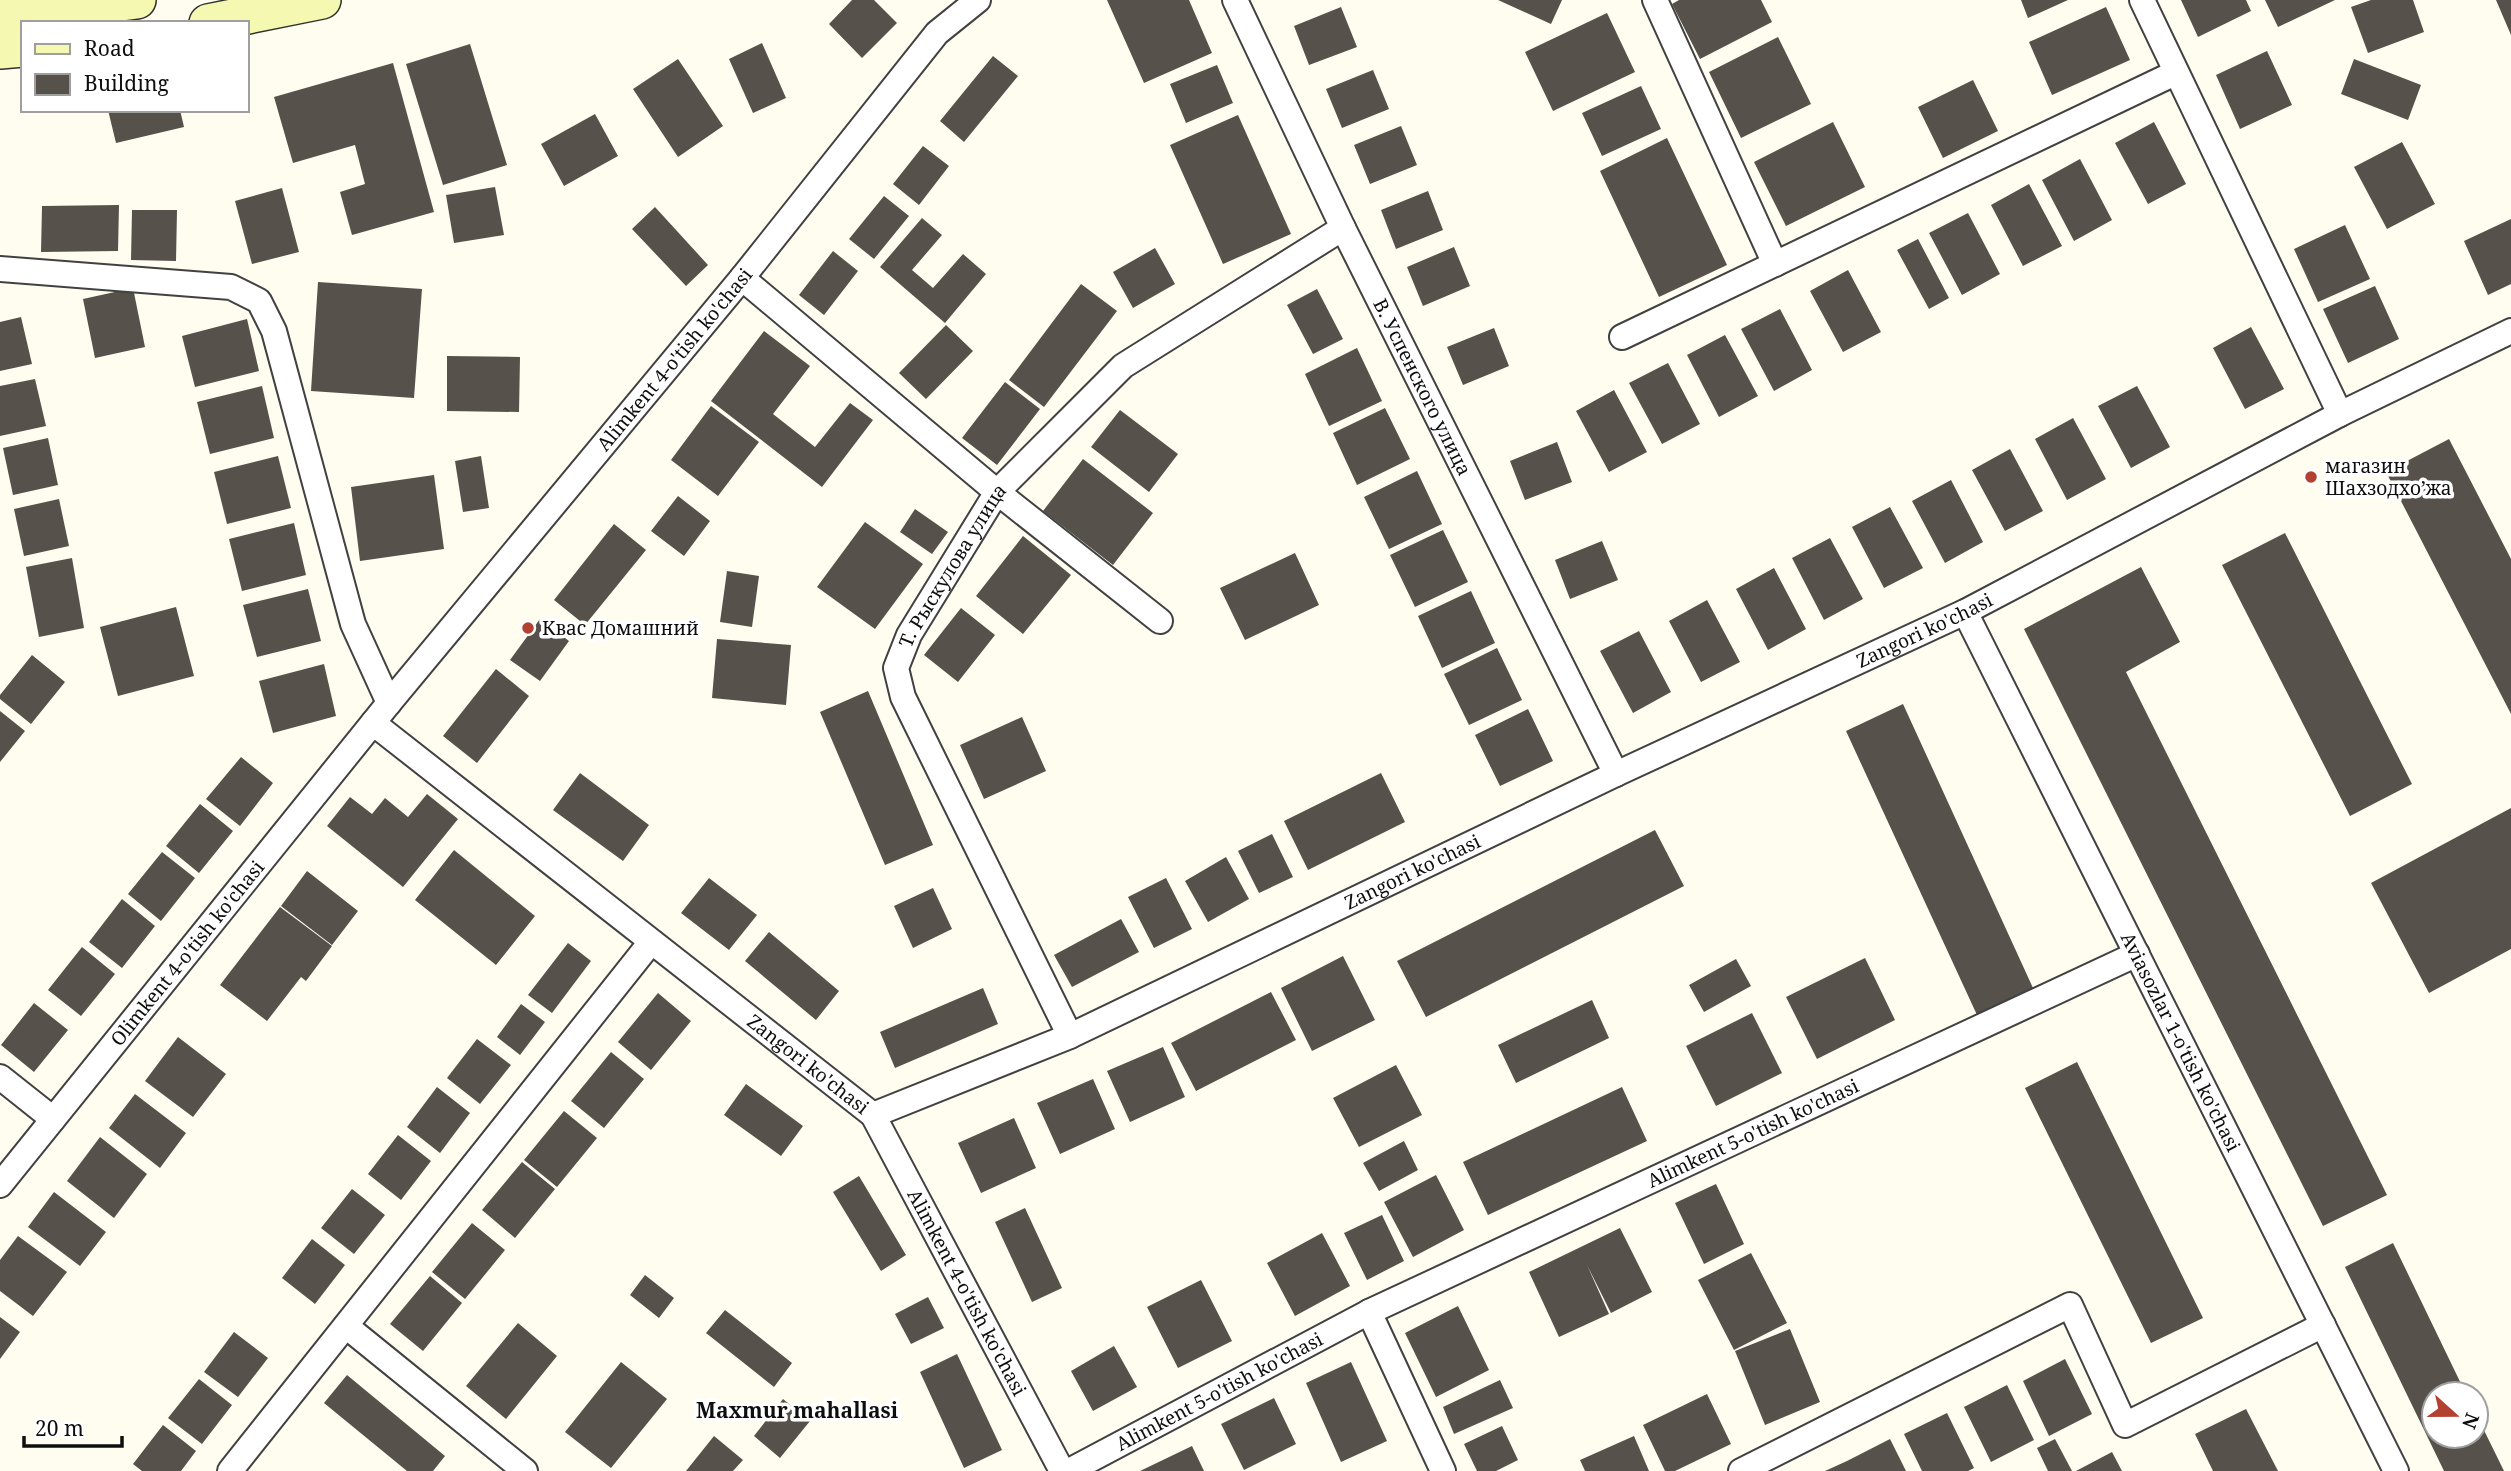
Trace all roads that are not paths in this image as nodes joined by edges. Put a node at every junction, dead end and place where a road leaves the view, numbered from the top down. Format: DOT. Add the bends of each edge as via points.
graph roads {
  1 [pos="138,0"];
  2 [pos="322,0"];
  3 [pos="978,0"];
  4 [pos="1235,0"];
  5 [pos="1656,0"];
  6 [pos="2142,0"];
  7 [pos="0,18"];
  8 [pos="218,21"];
  9 [pos="21,48"];
  10 [pos="0,50"];
  11 [pos="2175,73"];
  12 [pos="1343,228"];
  13 [pos="1775,264"];
  14 [pos="0,269"];
  15 [pos="742,278"];
  16 [pos="2511,331"];
  17 [pos="1622,337"];
  18 [pos="2340,414"];
  19 [pos="997,492"];
  20 [pos="1965,612"];
  21 [pos="1160,621"];
  22 [pos="389,703"];
  23 [pos="373,723"];
  24 [pos="1616,774"];
  25 [pos="651,942"];
  26 [pos="2137,954"];
  27 [pos="1070,1036"];
  28 [pos="0,1077"];
  29 [pos="873,1115"];
  30 [pos="53,1119"];
  31 [pos="0,1185"];
  32 [pos="1369,1312"];
  33 [pos="2323,1325"];
  34 [pos="346,1326"];
  35 [pos="230,1471"];
  36 [pos="525,1471"];
  37 [pos="1062,1471"];
  38 [pos="1069,1471"];
  39 [pos="1443,1471"];
  40 [pos="1741,1471"];
  41 [pos="2396,1471"];
  1 -- 7 [label="main road"];
  2 -- 8 [label="main road"];
  3 -- 15 [label="street, Alimkent 4-o'tish ko'chasi" via="937,33"];
  4 -- 12 [label="street, В. Успенского улица"];
  5 -- 13 [label="street"];
  6 -- 11 [label="street"];
  9 -- 10 [label="main road"];
  11 -- 13 [label="street"];
  11 -- 18 [label="street"];
  12 -- 19 [label="street, Т. Рыскулова улица" via="1123,366"];
  12 -- 24 [label="street, В. Успенского улица"];
  13 -- 17 [label="street"];
  14 -- 22 [label="street" via="231,287 259,301 274,331 353,624"];
  15 -- 19 [label="street"];
  15 -- 22 [label="street, Alimkent 4-o'tish ko'chasi"];
  16 -- 18 [label="street, Zangori ko'chasi"];
  18 -- 20 [label="street, Zangori ko'chasi"];
  19 -- 21 [label="street"];
  19 -- 27 [label="street, Т. Рыскулова улица" via="908,635 896,668 903,697"];
  20 -- 24 [label="street, Zangori ko'chasi"];
  20 -- 26 [label="street, Aviasozlar 1-o'tish ko'chasi"];
  22 -- 23 [label="street, Alimkent 4-o'tish ko'chasi"];
  23 -- 25 [label="street, Zangori ko'chasi"];
  23 -- 30 [label="street, Olimkent 4-o'tish ko'chasi"];
  24 -- 27 [label="street, Zangori ko'chasi"];
  25 -- 29 [label="street, Zangori ko'chasi"];
  25 -- 34 [label="street"];
  26 -- 32 [label="street, Alimkent 5-o'tish ko'chasi"];
  26 -- 33 [label="street, Aviasozlar 1-o'tish ko'chasi"];
  27 -- 29 [label="street, Zangori ko'chasi"];
  28 -- 30 [label="street"];
  29 -- 37 [label="street, Alimkent 4-o'tish ko'chasi"];
  30 -- 31 [label="street, Olimkent 4-o'tish ko'chasi"];
  32 -- 38 [label="street, Alimkent 5-o'tish ko'chasi"];
  32 -- 39 [label="street"];
  33 -- 40 [label="street" via="2125,1425 2070,1305"];
  33 -- 41 [label="street, Aviasozlar 1-o'tish ko'chasi"];
  34 -- 35 [label="street"];
  34 -- 36 [label="street"];
}
